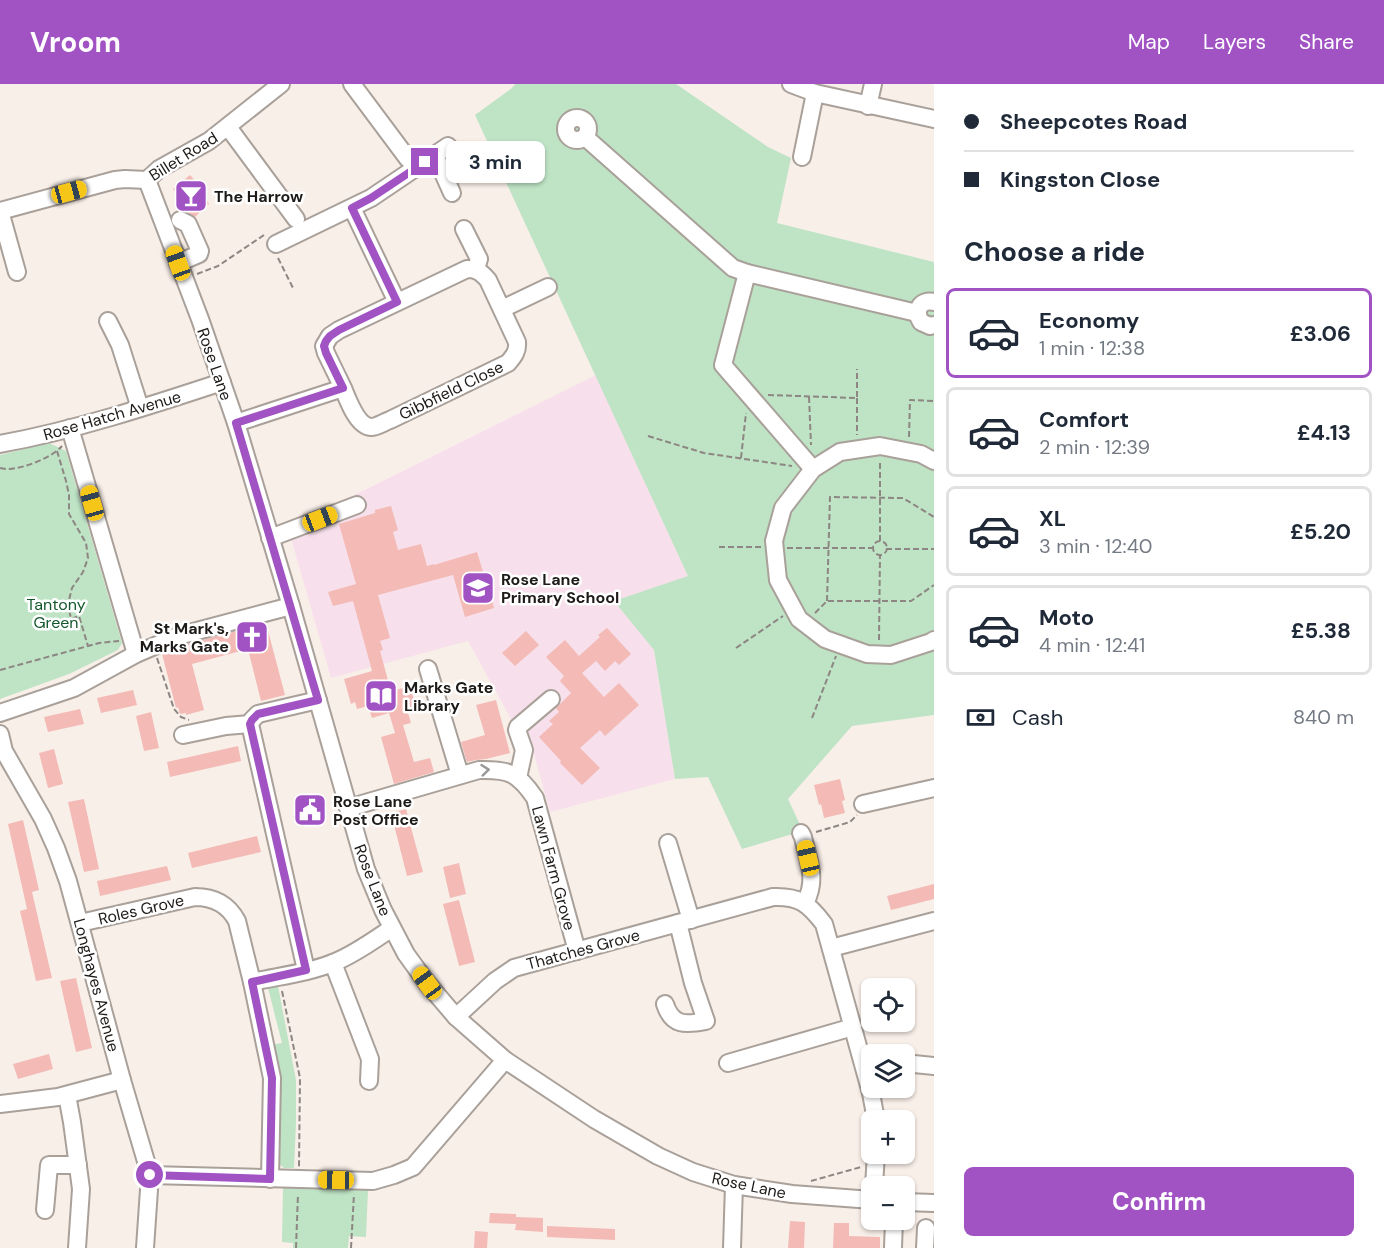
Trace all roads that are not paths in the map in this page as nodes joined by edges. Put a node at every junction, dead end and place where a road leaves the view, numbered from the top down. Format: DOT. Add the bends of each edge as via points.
graph roads {
  1 [pos="281,84"];
  2 [pos="352,84"];
  3 [pos="791,84"];
  4 [pos="873,84"];
  5 [pos="815,93"];
  6 [pos="868,106"];
  7 [pos="934,119"];
  8 [pos="228,127"];
  9 [pos="585,137"];
  10 [pos="802,157"];
  11 [pos="408,159"];
  12 [pos="147,180"];
  13 [pos="452,193"];
  14 [pos="352,208"];
  15 [pos="0,211"];
  16 [pos="296,219"];
  17 [pos="180,220"];
  18 [pos="464,229"];
  19 [pos="274,245"];
  20 [pos="178,263"];
  21 [pos="476,269"];
  22 [pos="17,272"];
  23 [pos="747,273"];
  24 [pos="548,287"];
  25 [pos="397,302"];
  26 [pos="934,302"];
  27 [pos="502,309"];
  28 [pos="917,313"];
  29 [pos="108,321"];
  30 [pos="934,325"];
  31 [pos="222,382"];
  32 [pos="343,388"];
  33 [pos="140,408"];
  34 [pos="236,423"];
  35 [pos="70,431"];
  36 [pos="0,444"];
  37 [pos="932,459"];
  38 [pos="813,469"];
  39 [pos="357,505"];
  40 [pos="270,538"];
  41 [pos="291,606"];
  42 [pos="934,640"];
  43 [pos="134,647"];
  44 [pos="909,649"];
  45 [pos="934,655"];
  46 [pos="428,669"];
  47 [pos="551,699"];
  48 [pos="318,700"];
  49 [pos="0,713"];
  50 [pos="250,724"];
  51 [pos="0,734"];
  52 [pos="183,735"];
  53 [pos="460,775"];
  54 [pos="518,778"];
  55 [pos="934,788"];
  56 [pos="348,808"];
  57 [pos="862,808"];
  58 [pos="802,835"];
  59 [pos="668,843"];
  60 [pos="805,903"];
  61 [pos="934,921"];
  62 [pos="684,922"];
  63 [pos="80,923"];
  64 [pos="392,928"];
  65 [pos="831,948"];
  66 [pos="577,951"];
  67 [pos="333,963"];
  68 [pos="306,970"];
  69 [pos="252,982"];
  70 [pos="665,1004"];
  71 [pos="456,1017"];
  72 [pos="853,1027"];
  73 [pos="861,1048"];
  74 [pos="505,1060"];
  75 [pos="728,1063"];
  76 [pos="915,1064"];
  77 [pos="934,1066"];
  78 [pos="122,1080"];
  79 [pos="369,1081"];
  80 [pos="67,1095"];
  81 [pos="0,1104"];
  82 [pos="78,1165"];
  83 [pos="150,1175"];
  84 [pos="270,1179"];
  85 [pos="734,1185"];
  86 [pos="861,1199"];
  87 [pos="915,1202"];
  88 [pos="934,1203"];
  89 [pos="45,1210"];
  90 [pos="926,1228"];
  91 [pos="893,1230"];
  92 [pos="76,1248"];
  93 [pos="145,1248"];
  94 [pos="732,1248"];
  95 [pos="892,1248"];
  96 [pos="925,1248"];
  1 -- 8 [label="street, Billet Road"];
  2 -- 11 [label="street"];
  3 -- 5 [label="street"];
  4 -- 6 [label="street"];
  5 -- 6 [label="street"];
  5 -- 10 [label="street"];
  6 -- 7 [label="street"];
  8 -- 12 [label="street, Billet Road"];
  8 -- 16 [label="street"];
  9 -- 23 [label="street" via="733,268"];
  12 -- 15 [label="street, Billet Road" via="115,180"];
  12 -- 20 [label="street, Rose Lane"];
  13 -- 14 [label="street" via="441,151"];
  14 -- 19 [label="street"];
  14 -- 25 [label="street"];
  15 -- 22 [label="street, Billet Road"];
  17 -- 20 [label="street" via="188,224 200,250"];
  18 -- 21 [label="street" via="479,259"];
  20 -- 31 [label="street, Rose Lane"];
  21 -- 25 [label="street, Gibbfield Close" via="459,272"];
  21 -- 27 [label="street, Gibbfield Close" via="488,280"];
  23 -- 28 [label="street"];
  23 -- 38 [label="street" via="723,365"];
  24 -- 27 [label="street"];
  25 -- 32 [label="street, Gibbfield Close" via="339,330 326,341 326,353"];
  26 -- 28 [label="street" via="924,302"];
  27 -- 32 [label="street, Gibbfield Close" via="517,342 508,363 370,427 358,420"];
  28 -- 30 [label="street" via="921,322"];
  29 -- 33 [label="street"];
  31 -- 33 [label="street, Rose Hatch Avenue"];
  31 -- 34 [label="street, Rose Lane"];
  32 -- 34 [label="street"];
  33 -- 35 [label="street, Rose Hatch Avenue"];
  34 -- 40 [label="street, Rose Lane"];
  35 -- 36 [label="street, Rose Hatch Avenue"];
  35 -- 43 [label="street"];
  37 -- 38 [label="street" via="880,446 840,452"];
  38 -- 44 [label="street" via="783,508 774,541 778,580 799,618 825,639 867,654 891,655"];
  39 -- 40 [label="street"];
  40 -- 41 [label="street, Rose Lane"];
  41 -- 43 [label="street" via="178,636 153,647"];
  41 -- 48 [label="street, Rose Lane"];
  42 -- 44 [label="street"];
  43 -- 49 [label="street" via="74,688"];
  44 -- 45 [label="street"];
  46 -- 53 [label="street"];
  47 -- 54 [label="street" via="518,727 524,750"];
  48 -- 50 [label="street" via="258,714"];
  48 -- 56 [label="street, Rose Lane"];
  50 -- 52 [label="street"];
  50 -- 68 [label="street"];
  51 -- 63 [label="street, Longhayes Avenue" via="4,751 56,848"];
  53 -- 54 [label="street, one-way" via="498,769"];
  53 -- 56 [label="street"];
  54 -- 66 [label="street, Lawn Farm Grove" via="534,798"];
  55 -- 57 [label="street"];
  56 -- 64 [label="street, Rose Lane" via="366,868"];
  58 -- 60 [label="street" via="812,879"];
  59 -- 62 [label="street"];
  60 -- 62 [label="street, Thatches Grove" via="773,897"];
  60 -- 65 [label="street" via="824,924"];
  61 -- 65 [label="street"];
  62 -- 66 [label="street, Thatches Grove"];
  62 -- 70 [label="street" via="693,983 706,1021 682,1023 672,1018"];
  63 -- 69 [label="street, Roles Grove" via="188,898 213,899 229,909 237,921"];
  63 -- 78 [label="street, Longhayes Avenue"];
  64 -- 67 [label="street"];
  64 -- 71 [label="street, Rose Lane" via="413,964"];
  65 -- 72 [label="street"];
  66 -- 71 [label="street, Thatches Grove" via="514,968"];
  67 -- 68 [label="street"];
  67 -- 79 [label="street" via="370,1059"];
  68 -- 69 [label="street"];
  69 -- 84 [label="street, Roles Grove" via="272,1078"];
  71 -- 74 [label="street, Rose Lane"];
  72 -- 73 [label="street"];
  72 -- 75 [label="street"];
  74 -- 84 [label="street" via="413,1167 373,1181"];
  74 -- 85 [label="street, Rose Lane" via="658,1156"];
  76 -- 77 [label="street"];
  78 -- 80 [label="street"];
  78 -- 83 [label="street, Longhayes Avenue"];
  80 -- 81 [label="street"];
  80 -- 82 [label="street"];
  82 -- 89 [label="street" via="49,1166"];
  82 -- 92 [label="street" via="81,1188"];
  83 -- 84 [label="street"];
  83 -- 93 [label="street, Longhayes Avenue"];
  85 -- 86 [label="street, Rose Lane"];
  85 -- 94 [label="street"];
  87 -- 88 [label="street"];
  90 -- 96 [label="street"];
  91 -- 95 [label="street"];
}
